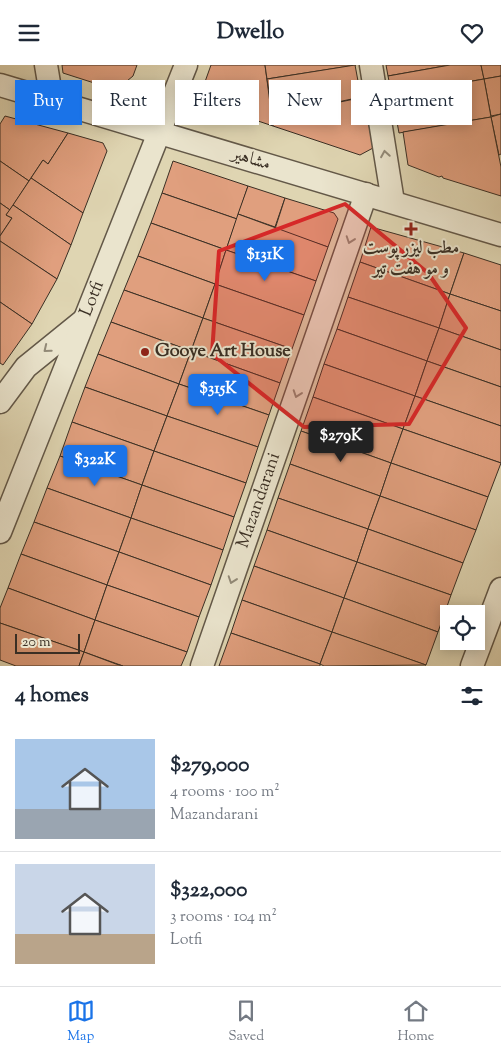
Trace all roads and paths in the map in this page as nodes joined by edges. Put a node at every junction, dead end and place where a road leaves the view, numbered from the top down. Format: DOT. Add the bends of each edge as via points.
graph roads {
  1 [pos="46,65"];
  2 [pos="186,65"];
  3 [pos="371,65"];
  4 [pos="48,80"];
  5 [pos="0,85"];
  6 [pos="15,90"];
  7 [pos="82,110"];
  8 [pos="158,132"];
  9 [pos="366,194"];
  10 [pos="393,202"];
  11 [pos="501,235"];
  12 [pos="85,319"];
  13 [pos="0,402"];
  14 [pos="0,532"];
  15 [pos="501,589"];
  16 [pos="202,666"];
  17 [pos="472,666"];
  1 -- 4 [label="street"];
  2 -- 8 [label="street, Lotfi"];
  10 -- 3 [label="street, one-way"];
  5 -- 6 [label="street, مشاهیر"];
  7 -- 8 [label="street, مشاهیر"];
  8 -- 9 [label="street, مشاهیر"];
  8 -- 12 [label="street, Lotfi"];
  9 -- 10 [label="street, مشاهیر"];
  9 -- 16 [label="street, Mazandarani, one-way"];
  10 -- 11 [label="street, مشاهیر"];
  12 -- 13 [label="street, one-way" via="26,367"];
  12 -- 14 [label="street, Lotfi"];
  15 -- 17 [label="street"];
}
